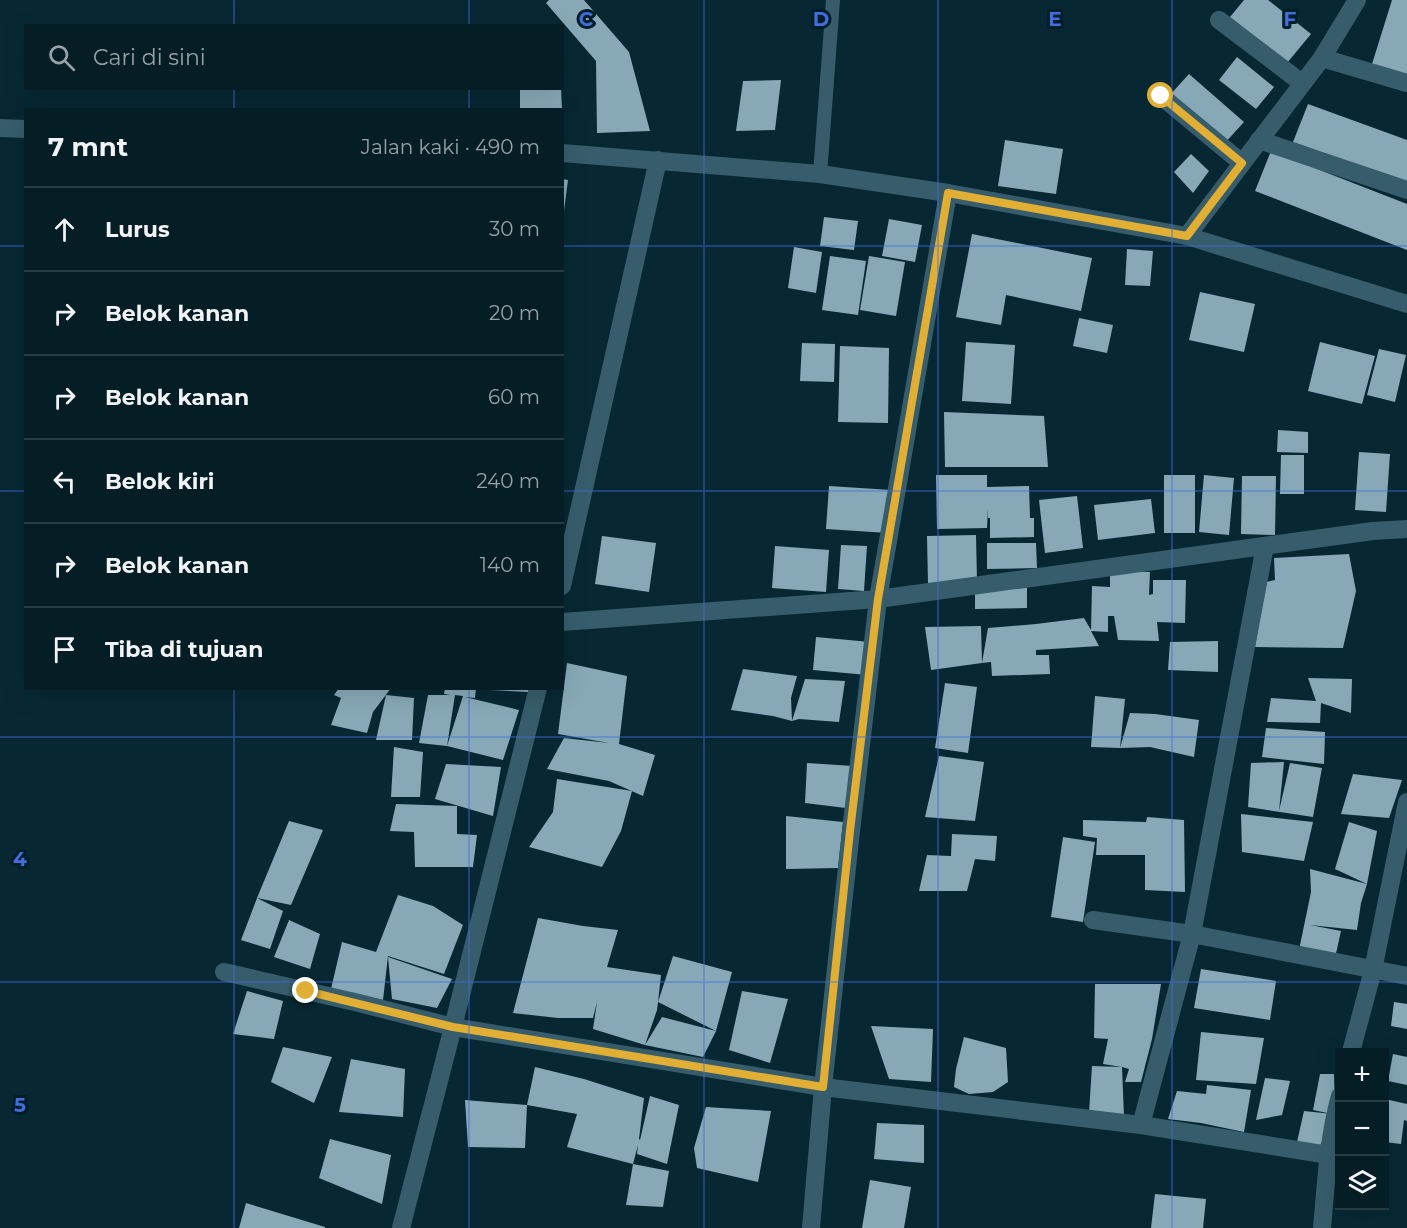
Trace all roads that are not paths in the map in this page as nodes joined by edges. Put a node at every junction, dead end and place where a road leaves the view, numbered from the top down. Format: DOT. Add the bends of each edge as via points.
graph roads {
  1 [pos="833,0"];
  2 [pos="1357,0"];
  3 [pos="1219,20"];
  4 [pos="1322,57"];
  5 [pos="1302,83"];
  6 [pos="1407,83"];
  7 [pos="1161,96"];
  8 [pos="0,128"];
  9 [pos="24,129"];
  10 [pos="1259,140"];
  11 [pos="564,153"];
  12 [pos="658,160"];
  13 [pos="1242,163"];
  14 [pos="820,174"];
  15 [pos="1407,190"];
  16 [pos="948,193"];
  17 [pos="1187,236"];
  18 [pos="1407,304"];
  19 [pos="1407,529"];
  20 [pos="1265,546"];
  21 [pos="564,577"];
  22 [pos="878,599"];
  23 [pos="564,622"];
  24 [pos="537,690"];
  25 [pos="1407,802"];
  26 [pos="1093,920"];
  27 [pos="1192,934"];
  28 [pos="1373,970"];
  29 [pos="224,972"];
  30 [pos="1407,976"];
  31 [pos="453,1027"];
  32 [pos="1352,1048"];
  33 [pos="823,1087"];
  34 [pos="1338,1102"];
  35 [pos="1141,1125"];
  36 [pos="1329,1155"];
  37 [pos="401,1228"];
  38 [pos="811,1228"];
  39 [pos="1322,1228"];
  1 -- 14 [label="lane"];
  2 -- 4 [label="street"];
  3 -- 5 [label="street"];
  4 -- 5 [label="street"];
  4 -- 6 [label="street"];
  5 -- 10 [label="street"];
  7 -- 13 [label="street"];
  8 -- 9 [label="street"];
  10 -- 13 [label="street"];
  10 -- 15 [label="street"];
  11 -- 12 [label="street"];
  12 -- 14 [label="street"];
  12 -- 21 [label="street"];
  13 -- 17 [label="street"];
  14 -- 16 [label="street"];
  16 -- 17 [label="street"];
  16 -- 22 [label="street"];
  17 -- 18 [label="street"];
  19 -- 20 [label="street"];
  20 -- 22 [label="street"];
  20 -- 27 [label="street"];
  22 -- 23 [label="street"];
  22 -- 33 [label="street"];
  24 -- 31 [label="street"];
  25 -- 28 [label="street"];
  26 -- 27 [label="street"];
  27 -- 28 [label="street"];
  27 -- 35 [label="street"];
  28 -- 30 [label="street"];
  28 -- 32 [label="street"];
  29 -- 31 [label="street"];
  31 -- 33 [label="street"];
  31 -- 37 [label="street"];
  33 -- 35 [label="street"];
  33 -- 38 [label="street"];
  34 -- 36 [label="street"];
  35 -- 36 [label="street"];
  36 -- 39 [label="street"];
}
